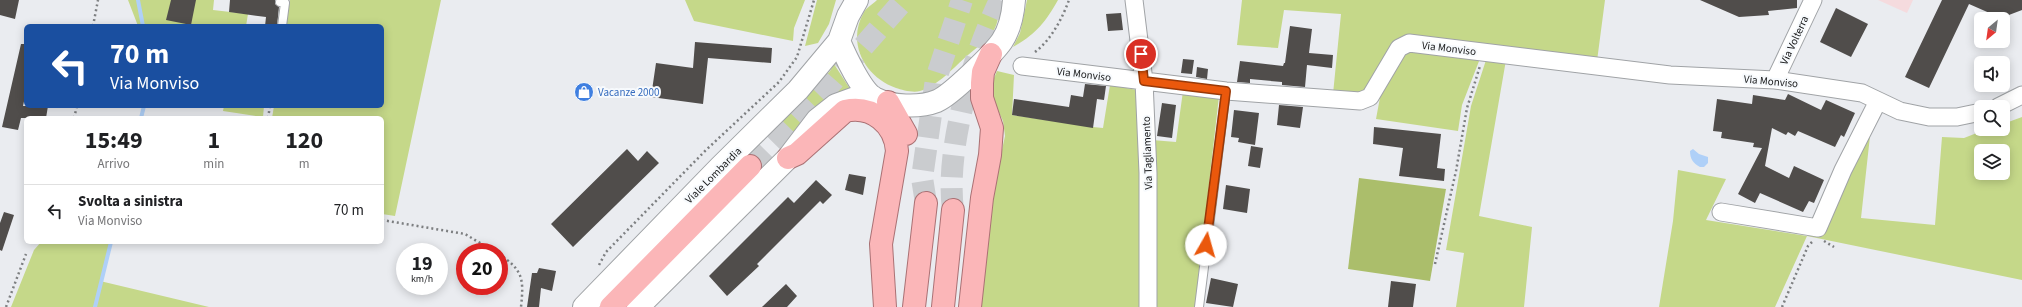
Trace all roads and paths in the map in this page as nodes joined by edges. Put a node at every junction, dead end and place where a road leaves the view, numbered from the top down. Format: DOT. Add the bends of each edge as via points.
graph roads {
  1 [pos="98,0"];
  2 [pos="814,0"];
  3 [pos="857,0"];
  4 [pos="1014,0"];
  5 [pos="1069,0"];
  6 [pos="1134,0"];
  7 [pos="1813,0"];
  8 [pos="280,2"];
  9 [pos="93,24"];
  10 [pos="282,24"];
  11 [pos="839,41"];
  12 [pos="1485,52"];
  13 [pos="990,54"];
  14 [pos="1022,66"];
  15 [pos="1775,80"];
  16 [pos="1144,81"];
  17 [pos="1226,91"];
  18 [pos="2022,95"];
  19 [pos="880,99"];
  20 [pos="1878,101"];
  21 [pos="2010,101"];
  22 [pos="1974,113"];
  23 [pos="788,158"];
  24 [pos="750,166"];
  25 [pos="926,203"];
  26 [pos="953,210"];
  27 [pos="1721,212"];
  28 [pos="384,220"];
  29 [pos="1813,241"];
  30 [pos="480,243"];
  31 [pos="26,254"];
  32 [pos="508,260"];
  33 [pos="1435,264"];
  34 [pos="596,270"];
  35 [pos="6,307"];
  36 [pos="521,307"];
  37 [pos="584,307"];
  38 [pos="611,307"];
  39 [pos="638,307"];
  40 [pos="886,307"];
  41 [pos="914,307"];
  42 [pos="943,307"];
  43 [pos="970,307"];
  44 [pos="1148,307"];
  45 [pos="1199,307"];
  46 [pos="1782,307"];
  1 -- 9 [label="path"];
  2 -- 34 [label="path" via="797,57 779,82 700,155 606,252"];
  3 -- 11 [label="main road"];
  4 -- 13 [label="main road" via="1009,25 1002,40"];
  5 -- 14 [label="path" via="1063,17 1042,47"];
  6 -- 16 [label="street, Via Tagliamento"];
  7 -- 15 [label="street, Via Volterra"];
  8 -- 10 [label="lane" via="285,3"];
  11 -- 19 [label="main road" via="850,67"];
  11 -- 37 [label="main road, Viale Lombardia" via="798,90"];
  12 -- 15 [label="street, Via Monviso" via="1670,75"];
  12 -- 17 [label="street, Via Monviso" via="1409,43 1399,48 1370,97 1360,101"];
  12 -- 33 [label="path" via="1467,108"];
  13 -- 19 [label="main road" via="965,80 939,100 924,105 908,105"];
  13 -- 43 [label="highway" via="983,72 982,98 992,128 990,155 982,198"];
  14 -- 16 [label="street, Via Monviso"];
  15 -- 20 [label="street, Via Monviso" via="1862,93"];
  16 -- 17 [label="street, Via Monviso"];
  16 -- 44 [label="street, Via Tagliamento" via="1148,173"];
  17 -- 45 [label="lane"];
  18 -- 21 [label="street"];
  19 -- 23 [label="main road" via="858,97 836,105 817,120"];
  19 -- 40 [label="highway" via="904,128 909,143"];
  20 -- 22 [label="street, Via Monviso" via="1900,111 1929,116 1957,117"];
  20 -- 27 [label="street" via="1842,170 1818,228"];
  23 -- 39 [label="main road"];
  23 -- 40 [label="highway" via="797,154 845,111 855,108 865,110 883,120 891,128 897,150 882,244"];
  24 -- 38 [label="highway"];
  25 -- 41 [label="highway"];
  26 -- 42 [label="highway"];
  28 -- 30 [label="path" via="464,234"];
  29 -- 46 [label="path" via="1808,246"];
  31 -- 35 [label="path"];
  32 -- 36 [label="path" via="519,271 523,284"];
}
